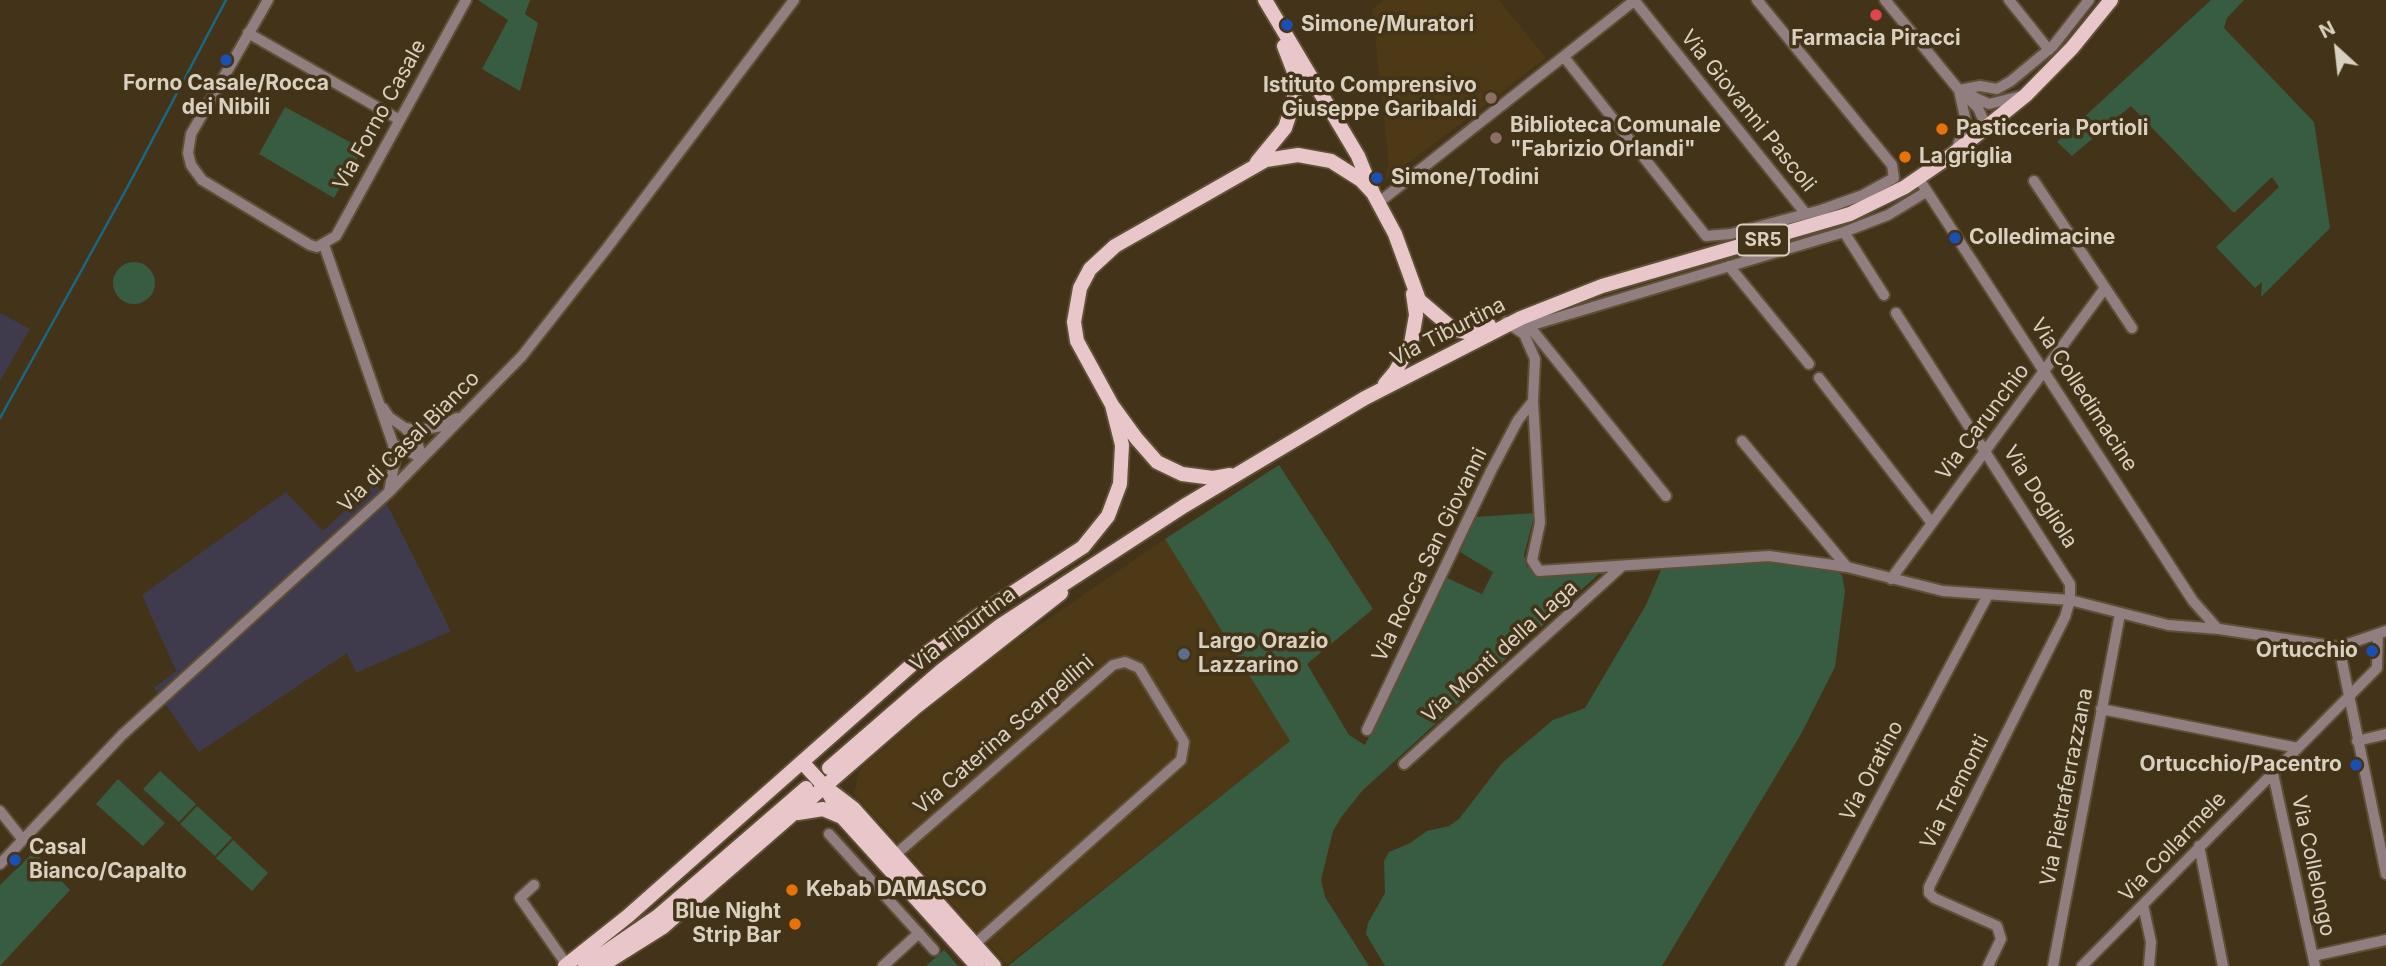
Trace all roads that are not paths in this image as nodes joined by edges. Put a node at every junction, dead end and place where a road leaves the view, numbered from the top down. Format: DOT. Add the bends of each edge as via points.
graph roads {
  1 [pos="268,0"];
  2 [pos="466,0"];
  3 [pos="794,0"];
  4 [pos="1256,0"];
  5 [pos="1265,0"];
  6 [pos="1634,0"];
  7 [pos="1757,0"];
  8 [pos="1885,0"];
  9 [pos="2009,0"];
  10 [pos="2089,0"];
  11 [pos="2111,0"];
  12 [pos="248,33"];
  13 [pos="2049,50"];
  14 [pos="1564,57"];
  15 [pos="1962,92"];
  16 [pos="2026,95"];
  17 [pos="1965,114"];
  18 [pos="398,119"];
  19 [pos="1987,128"];
  20 [pos="1953,154"];
  21 [pos="1250,167"];
  22 [pos="2034,181"];
  23 [pos="1923,185"];
  24 [pos="1375,198"];
  25 [pos="1806,214"];
  26 [pos="1844,232"];
  27 [pos="324,245"];
  28 [pos="1729,266"];
  29 [pos="1412,286"];
  30 [pos="1602,286"];
  31 [pos="2105,288"];
  32 [pos="1884,296"];
  33 [pos="1896,313"];
  34 [pos="1517,323"];
  35 [pos="2132,328"];
  36 [pos="1809,364"];
  37 [pos="2046,370"];
  38 [pos="1819,378"];
  39 [pos="376,397"];
  40 [pos="1365,398"];
  41 [pos="1532,401"];
  42 [pos="1112,405"];
  43 [pos="471,409"];
  44 [pos="405,428"];
  45 [pos="1742,441"];
  46 [pos="393,444"];
  47 [pos="1987,452"];
  48 [pos="422,458"];
  49 [pos="1242,471"];
  50 [pos="389,492"];
  51 [pos="1666,496"];
  52 [pos="1931,522"];
  53 [pos="1847,567"];
  54 [pos="1621,568"];
  55 [pos="1084,570"];
  56 [pos="1891,579"];
  57 [pos="1989,595"];
  58 [pos="2070,600"];
  59 [pos="2120,614"];
  60 [pos="2219,629"];
  61 [pos="2382,633"];
  62 [pos="2339,647"];
  63 [pos="2348,694"];
  64 [pos="2101,709"];
  65 [pos="1367,730"];
  66 [pos="2386,734"];
  67 [pos="2357,741"];
  68 [pos="2298,748"];
  69 [pos="802,762"];
  70 [pos="1404,764"];
  71 [pos="850,765"];
  72 [pos="829,768"];
  73 [pos="2273,774"];
  74 [pos="825,787"];
  75 [pos="806,788"];
  76 [pos="0,811"];
  77 [pos="848,813"];
  78 [pos="794,815"];
  79 [pos="829,834"];
  80 [pos="23,840"];
  81 [pos="2199,846"];
  82 [pos="890,860"];
  83 [pos="0,864"];
  84 [pos="2386,874"];
  85 [pos="869,878"];
  86 [pos="534,885"];
  87 [pos="2143,905"];
  88 [pos="919,933"];
  89 [pos="2386,940"];
  90 [pos="975,944"];
  91 [pos="934,950"];
  92 [pos="2314,961"];
  93 [pos="566,965"];
  94 [pos="585,966"];
  95 [pos="601,966"];
  96 [pos="883,966"];
  97 [pos="977,966"];
  98 [pos="994,966"];
  99 [pos="1790,966"];
  100 [pos="1988,966"];
  101 [pos="2053,966"];
  102 [pos="2082,966"];
  103 [pos="2149,966"];
  104 [pos="2223,966"];
  1 -- 12 [label="street"];
  2 -- 18 [label="street, Via Forno Casale"];
  3 -- 43 [label="street, Via di Casal Bianco" via="522,356"];
  4 -- 21 [label="main road" via="1289,55 1295,87 1285,128"];
  5 -- 24 [label="main road" via="1358,156"];
  6 -- 14 [label="street"];
  6 -- 25 [label="street, Via Giovanni Pascoli"];
  7 -- 25 [label="street" via="1892,165 1894,178 1863,195"];
  8 -- 15 [label="street"];
  9 -- 13 [label="street"];
  10 -- 13 [label="street"];
  11 -- 16 [label="main road, Via Tiburtina / SR5" via="2073,48"];
  12 -- 18 [label="street"];
  12 -- 27 [label="street" via="191,134 187,147 191,165 201,180 310,245"];
  13 -- 15 [label="street" via="2001,87 1980,86"];
  14 -- 24 [label="street"];
  14 -- 25 [label="street" via="1706,236"];
  15 -- 16 [label="street" via="1992,104"];
  15 -- 17 [label="street"];
  15 -- 19 [label="street" via="1978,108"];
  16 -- 19 [label="main road, Via Tiburtina / SR5"];
  17 -- 19 [label="street"];
  17 -- 20 [label="street" via="1963,135"];
  18 -- 27 [label="street, Via Forno Casale" via="335,236"];
  19 -- 20 [label="main road, Via Tiburtina / SR5"];
  20 -- 23 [label="main road, Via Tiburtina / SR5"];
  21 -- 24 [label="main road" via="1283,156 1316,157 1346,169"];
  21 -- 42 [label="main road" via="1115,246 1090,270 1078,296 1074,322 1086,360"];
  22 -- 31 [label="street"];
  23 -- 26 [label="street" via="1888,215"];
  23 -- 30 [label="main road, Via Tiburtina / SR5" via="1856,212"];
  23 -- 37 [label="street, Via Colledimacine"];
  24 -- 29 [label="main road" via="1395,234"];
  26 -- 28 [label="street"];
  26 -- 32 [label="street"];
  27 -- 39 [label="street"];
  28 -- 34 [label="street"];
  28 -- 36 [label="street"];
  29 -- 30 [label="main road" via="1443,324 1469,333 1555,296"];
  29 -- 40 [label="main road" via="1416,316 1411,344 1395,372"];
  30 -- 34 [label="main road, Via Tiburtina"];
  31 -- 35 [label="street"];
  31 -- 37 [label="street, Via Carunchio"];
  33 -- 47 [label="street, Via Dogliola"];
  34 -- 40 [label="main road, Via Tiburtina"];
  34 -- 41 [label="street" via="1534,352"];
  34 -- 51 [label="street"];
  37 -- 47 [label="street, Via Carunchio"];
  37 -- 60 [label="street, Via Colledimacine" via="2193,601"];
  38 -- 52 [label="street"];
  39 -- 44 [label="street" via="389,417"];
  39 -- 46 [label="street"];
  40 -- 49 [label="main road, Via Tiburtina"];
  41 -- 54 [label="street" via="1540,517 1534,567 1545,572"];
  41 -- 65 [label="street, Via Rocca San Giovanni" via="1491,471"];
  42 -- 49 [label="main road" via="1147,452 1169,469 1204,478"];
  42 -- 69 [label="main road, Via Tiburtina" via="1122,445 1120,484 1096,534 916,661"];
  43 -- 44 [label="street" via="442,426"];
  43 -- 48 [label="street, Via di Casal Bianco"];
  44 -- 48 [label="street" via="417,442"];
  45 -- 53 [label="street"];
  46 -- 48 [label="street"];
  46 -- 50 [label="street"];
  47 -- 52 [label="street, Via Carunchio"];
  47 -- 58 [label="street, Via Dogliola" via="2067,575"];
  48 -- 50 [label="street, Via di Casal Bianco"];
  49 -- 55 [label="main road, Via Tiburtina"];
  50 -- 80 [label="street, Via di Casal Bianco" via="122,735"];
  52 -- 56 [label="street, Via Carunchio"];
  53 -- 54 [label="street" via="1769,556 1672,560"];
  53 -- 56 [label="street"];
  54 -- 70 [label="street, Via Monti della Laga"];
  55 -- 71 [label="main road" via="1039,613 942,686"];
  55 -- 72 [label="main road, Via Tiburtina" via="960,656"];
  56 -- 57 [label="street"];
  57 -- 58 [label="street"];
  57 -- 99 [label="street, Via Oratino"];
  58 -- 59 [label="street"];
  58 -- 100 [label="street, Via Tremonti" via="1928,887 1934,898 1997,926 2001,939"];
  59 -- 60 [label="street" via="2168,625"];
  59 -- 64 [label="street, Via Pietraferrazzana"];
  60 -- 62 [label="street"];
  61 -- 62 [label="street"];
  61 -- 63 [label="street, Via Collarmele" via="2377,668"];
  62 -- 63 [label="street"];
  63 -- 67 [label="street"];
  63 -- 68 [label="street, Via Collarmele"];
  64 -- 68 [label="street"];
  64 -- 101 [label="street, Via Pietraferrazzana"];
  66 -- 67 [label="street"];
  67 -- 84 [label="street"];
  68 -- 73 [label="street, Via Collarmele"];
  69 -- 74 [label="main road"];
  69 -- 93 [label="main road, Via Tiburtina"];
  71 -- 74 [label="main road"];
  71 -- 77 [label="main road" via="844,786"];
  73 -- 81 [label="street, Via Collarmele"];
  73 -- 92 [label="street, Via Collelongo"];
  74 -- 77 [label="main road"];
  74 -- 78 [label="main road"];
  75 -- 94 [label="main road" via="654,919"];
  76 -- 80 [label="street"];
  77 -- 78 [label="main road" via="818,809"];
  77 -- 82 [label="main road"];
  78 -- 95 [label="main road" via="658,931"];
  79 -- 85 [label="street"];
  80 -- 83 [label="street, Via di Casal Bianco"];
  81 -- 87 [label="street, Via Collarmele"];
  81 -- 104 [label="street"];
  82 -- 85 [label="street"];
  82 -- 90 [label="main road"];
  82 -- 90 [label="street, Via Caterina Scarpellini" via="1113,666 1125,662 1139,668 1184,742 1181,760"];
  82 -- 97 [label="main road"];
  85 -- 88 [label="street"];
  86 -- 93 [label="street" via="520,898"];
  87 -- 102 [label="street, Via Collarmele"];
  87 -- 103 [label="street" via="2151,942"];
  88 -- 91 [label="street"];
  88 -- 96 [label="street"];
  89 -- 92 [label="street"];
  90 -- 98 [label="main road"];
}
